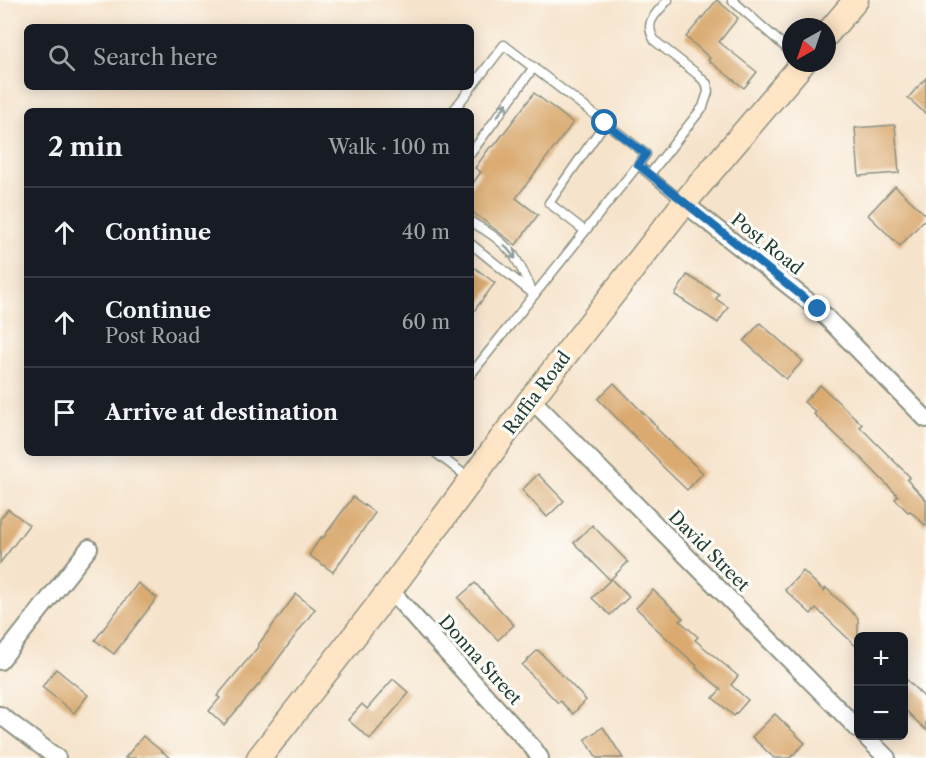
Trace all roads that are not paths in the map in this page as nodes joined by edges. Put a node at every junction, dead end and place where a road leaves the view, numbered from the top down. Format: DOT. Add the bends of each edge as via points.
graph roads {
  1 [pos="668,0"];
  2 [pos="732,0"];
  3 [pos="856,0"];
  4 [pos="836,23"];
  5 [pos="782,44"];
  6 [pos="534,68"];
  7 [pos="794,72"];
  8 [pos="474,84"];
  9 [pos="469,90"];
  10 [pos="455,108"];
  11 [pos="605,123"];
  12 [pos="474,149"];
  13 [pos="638,165"];
  14 [pos="650,174"];
  15 [pos="684,202"];
  16 [pos="474,224"];
  17 [pos="585,231"];
  18 [pos="474,246"];
  19 [pos="534,295"];
  20 [pos="474,370"];
  21 [pos="531,399"];
  22 [pos="926,419"];
  23 [pos="440,456"];
  24 [pos="472,480"];
  25 [pos="89,548"];
  26 [pos="390,590"];
  27 [pos="0,661"];
  28 [pos="0,715"];
  29 [pos="854,725"];
  30 [pos="870,740"];
  31 [pos="57,758"];
  32 [pos="259,758"];
  33 [pos="540,758"];
  34 [pos="887,758"];
  1 -- 14 [label="lane" via="650,21 651,34 707,84 708,92 703,107"];
  2 -- 5 [label="lane"];
  3 -- 4 [label="main road"];
  6 -- 8 [label="lane" via="504,45"];
  6 -- 11 [label="lane"];
  12 -- 6 [label="lane, one-way"];
  7 -- 15 [label="main road, Raffia Road"];
  9 -- 10 [label="lane"];
  11 -- 13 [label="lane" via="646,154"];
  11 -- 17 [label="lane" via="549,203"];
  13 -- 14 [label="lane"];
  13 -- 17 [label="lane"];
  14 -- 15 [label="lane"];
  15 -- 21 [label="main road, Raffia Road"];
  15 -- 22 [label="street, Post Road" via="818,309"];
  16 -- 19 [label="lane, one-way" via="513,254"];
  17 -- 19 [label="lane"];
  18 -- 19 [label="lane"];
  19 -- 20 [label="lane"];
  21 -- 24 [label="main road, Raffia Road"];
  21 -- 29 [label="street, David Street"];
  23 -- 24 [label="lane"];
  24 -- 26 [label="main road, Raffia Road"];
  25 -- 27 [label="street"];
  26 -- 32 [label="main road, Raffia Road"];
  26 -- 33 [label="street, Donna Street"];
  28 -- 31 [label="street"];
  30 -- 34 [label="street"];
}
